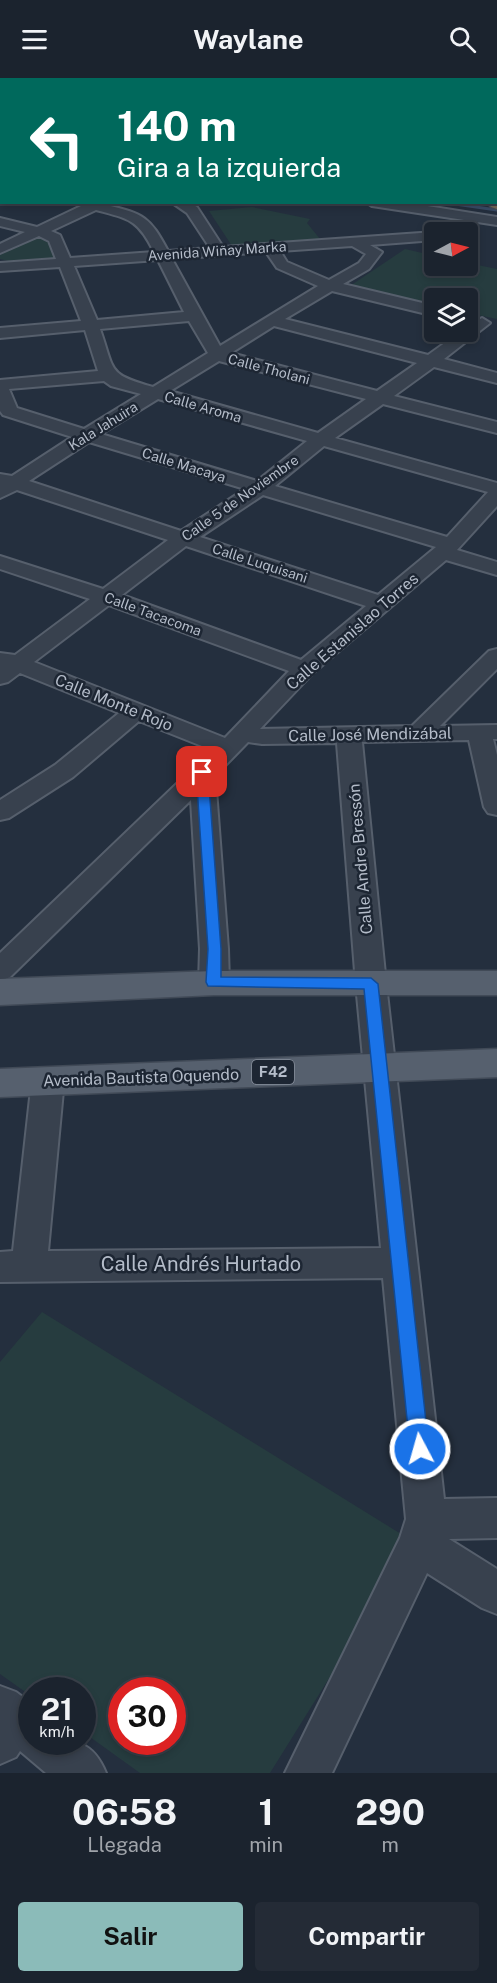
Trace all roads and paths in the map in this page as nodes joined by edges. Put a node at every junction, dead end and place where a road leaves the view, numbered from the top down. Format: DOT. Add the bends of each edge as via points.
graph roads {
  1 [pos="92,204"];
  2 [pos="181,204"];
  3 [pos="385,204"];
  4 [pos="497,221"];
  5 [pos="0,222"];
  6 [pos="38,231"];
  7 [pos="497,231"];
  8 [pos="478,233"];
  9 [pos="424,237"];
  10 [pos="355,241"];
  11 [pos="269,247"];
  12 [pos="0,249"];
  13 [pos="219,251"];
  14 [pos="162,255"];
  15 [pos="65,263"];
  16 [pos="282,265"];
  17 [pos="0,267"];
  18 [pos="330,286"];
  19 [pos="305,300"];
  20 [pos="424,308"];
  21 [pos="194,316"];
  22 [pos="272,321"];
  23 [pos="482,323"];
  24 [pos="91,325"];
  25 [pos="0,333"];
  26 [pos="217,355"];
  27 [pos="431,362"];
  28 [pos="108,375"];
  29 [pos="497,378"];
  30 [pos="0,387"];
  31 [pos="155,393"];
  32 [pos="378,398"];
  33 [pos="497,428"];
  34 [pos="86,436"];
  35 [pos="320,440"];
  36 [pos="5,485"];
  37 [pos="260,488"];
  38 [pos="497,489"];
  39 [pos="497,495"];
  40 [pos="184,538"];
  41 [pos="446,549"];
  42 [pos="0,562"];
  43 [pos="497,569"];
  44 [pos="107,597"];
  45 [pos="383,603"];
  46 [pos="497,656"];
  47 [pos="10,660"];
  48 [pos="304,669"];
  49 [pos="0,677"];
  50 [pos="135,711"];
  51 [pos="488,732"];
  52 [pos="419,733"];
  53 [pos="349,734"];
  54 [pos="236,741"];
  55 [pos="202,772"];
  56 [pos="497,807"];
  57 [pos="0,812"];
  58 [pos="0,970"];
  59 [pos="213,982"];
  60 [pos="497,983"];
  61 [pos="371,984"];
  62 [pos="0,992"];
  63 [pos="497,1063"];
  64 [pos="379,1068"];
  65 [pos="48,1080"];
  66 [pos="0,1083"];
  67 [pos="401,1263"];
  68 [pos="15,1266"];
  69 [pos="497,1518"];
  70 [pos="423,1531"];
  71 [pos="497,1593"];
  72 [pos="57,1755"];
  73 [pos="316,1770"];
  74 [pos="83,1773"];
  1 -- 6 [label="street"];
  1 -- 14 [label="street, Calle Tholani" via="142,221"];
  2 -- 13 [label="street" via="192,210"];
  3 -- 4 [label="street"];
  5 -- 6 [label="street"];
  6 -- 12 [label="street"];
  6 -- 15 [label="street" via="55,238"];
  7 -- 8 [label="street"];
  9 -- 10 [label="street, Avenida Wiñay Marka"];
  10 -- 11 [label="street, Avenida Wiñay Marka"];
  10 -- 18 [label="street, Kala Jahuira" via="375,255"];
  11 -- 13 [label="street, Avenida Wiñay Marka"];
  11 -- 16 [label="street"];
  13 -- 14 [label="street, Avenida Wiñay Marka"];
  14 -- 15 [label="street, Avenida Wiñay Marka"];
  14 -- 21 [label="street, Calle Tholani"];
  15 -- 17 [label="street, Avenida Wiñay Marka"];
  15 -- 24 [label="street"];
  16 -- 18 [label="street"];
  16 -- 19 [label="street"];
  18 -- 19 [label="street, Kala Jahuira"];
  18 -- 20 [label="street"];
  19 -- 22 [label="street, Kala Jahuira"];
  21 -- 24 [label="street"];
  21 -- 26 [label="street, Calle Tholani"];
  22 -- 26 [label="street, Kala Jahuira"];
  22 -- 27 [label="street"];
  23 -- 27 [label="street, Calle 5 de Noviembre"];
  24 -- 25 [label="street"];
  24 -- 28 [label="street"];
  26 -- 31 [label="street, Kala Jahuira"];
  26 -- 32 [label="street, Calle Tholani"];
  27 -- 29 [label="street"];
  27 -- 32 [label="street, Calle 5 de Noviembre"];
  28 -- 30 [label="street"];
  28 -- 31 [label="street, Calle Aroma" via="117,382"];
  30 -- 34 [label="street, Calle Macaya" via="9,411"];
  31 -- 34 [label="street, Kala Jahuira"];
  31 -- 35 [label="street, Calle Aroma"];
  32 -- 33 [label="street, Calle Tholani"];
  32 -- 35 [label="street, Calle 5 de Noviembre"];
  34 -- 36 [label="street, Kala Jahuira"];
  34 -- 37 [label="street, Calle Macaya"];
  35 -- 37 [label="street, Calle 5 de Noviembre"];
  35 -- 38 [label="street, Calle Aroma"];
  36 -- 40 [label="street, Calle Luquisani"];
  37 -- 40 [label="street, Calle 5 de Noviembre"];
  37 -- 41 [label="street, Calle Macaya"];
  39 -- 41 [label="street, Calle Estanislao Torres"];
  40 -- 44 [label="street, Calle 5 de Noviembre"];
  40 -- 45 [label="street, Calle Luquisani"];
  41 -- 43 [label="street, Calle Macaya"];
  41 -- 45 [label="street, Calle Estanislao Torres"];
  42 -- 44 [label="street, Calle Tacacoma"];
  44 -- 47 [label="street, Calle 5 de Noviembre"];
  44 -- 48 [label="street, Calle Tacacoma"];
  45 -- 48 [label="street, Calle Estanislao Torres"];
  46 -- 52 [label="street"];
  47 -- 49 [label="street, Calle 5 de Noviembre"];
  47 -- 50 [label="street, Calle Monte Rojo"];
  48 -- 54 [label="street, Calle Estanislao Torres"];
  50 -- 54 [label="street, Calle Monte Rojo"];
  50 -- 57 [label="street" via="64,771"];
  51 -- 52 [label="street, Calle José Mendizábal"];
  51 -- 56 [label="street"];
  52 -- 53 [label="street, Calle José Mendizábal"];
  53 -- 54 [label="street, Calle José Mendizábal"];
  53 -- 61 [label="street, Calle Andre Bressón"];
  54 -- 55 [label="street, Calle Estanislao Torres"];
  55 -- 58 [label="street, Calle Estanislao Torres"];
  55 -- 59 [label="street"];
  59 -- 61 [label="main road"];
  59 -- 62 [label="main road"];
  60 -- 61 [label="main road"];
  61 -- 64 [label="street, Calle Andre Bressón"];
  63 -- 64 [label="main road, Avenida Bautista Oquendo / F42"];
  64 -- 65 [label="main road, Avenida Bautista Oquendo / F42"];
  64 -- 67 [label="street, Calle Andre Bressón"];
  65 -- 66 [label="main road, Avenida Bautista Oquendo / F42"];
  65 -- 68 [label="street"];
  67 -- 68 [label="street, Calle Andrés Hurtado"];
  67 -- 70 [label="street, Calle Andre Bressón"];
  69 -- 70 [label="street"];
  70 -- 71 [label="street"];
  70 -- 73 [label="street"];
  72 -- 74 [label="street"];
}
